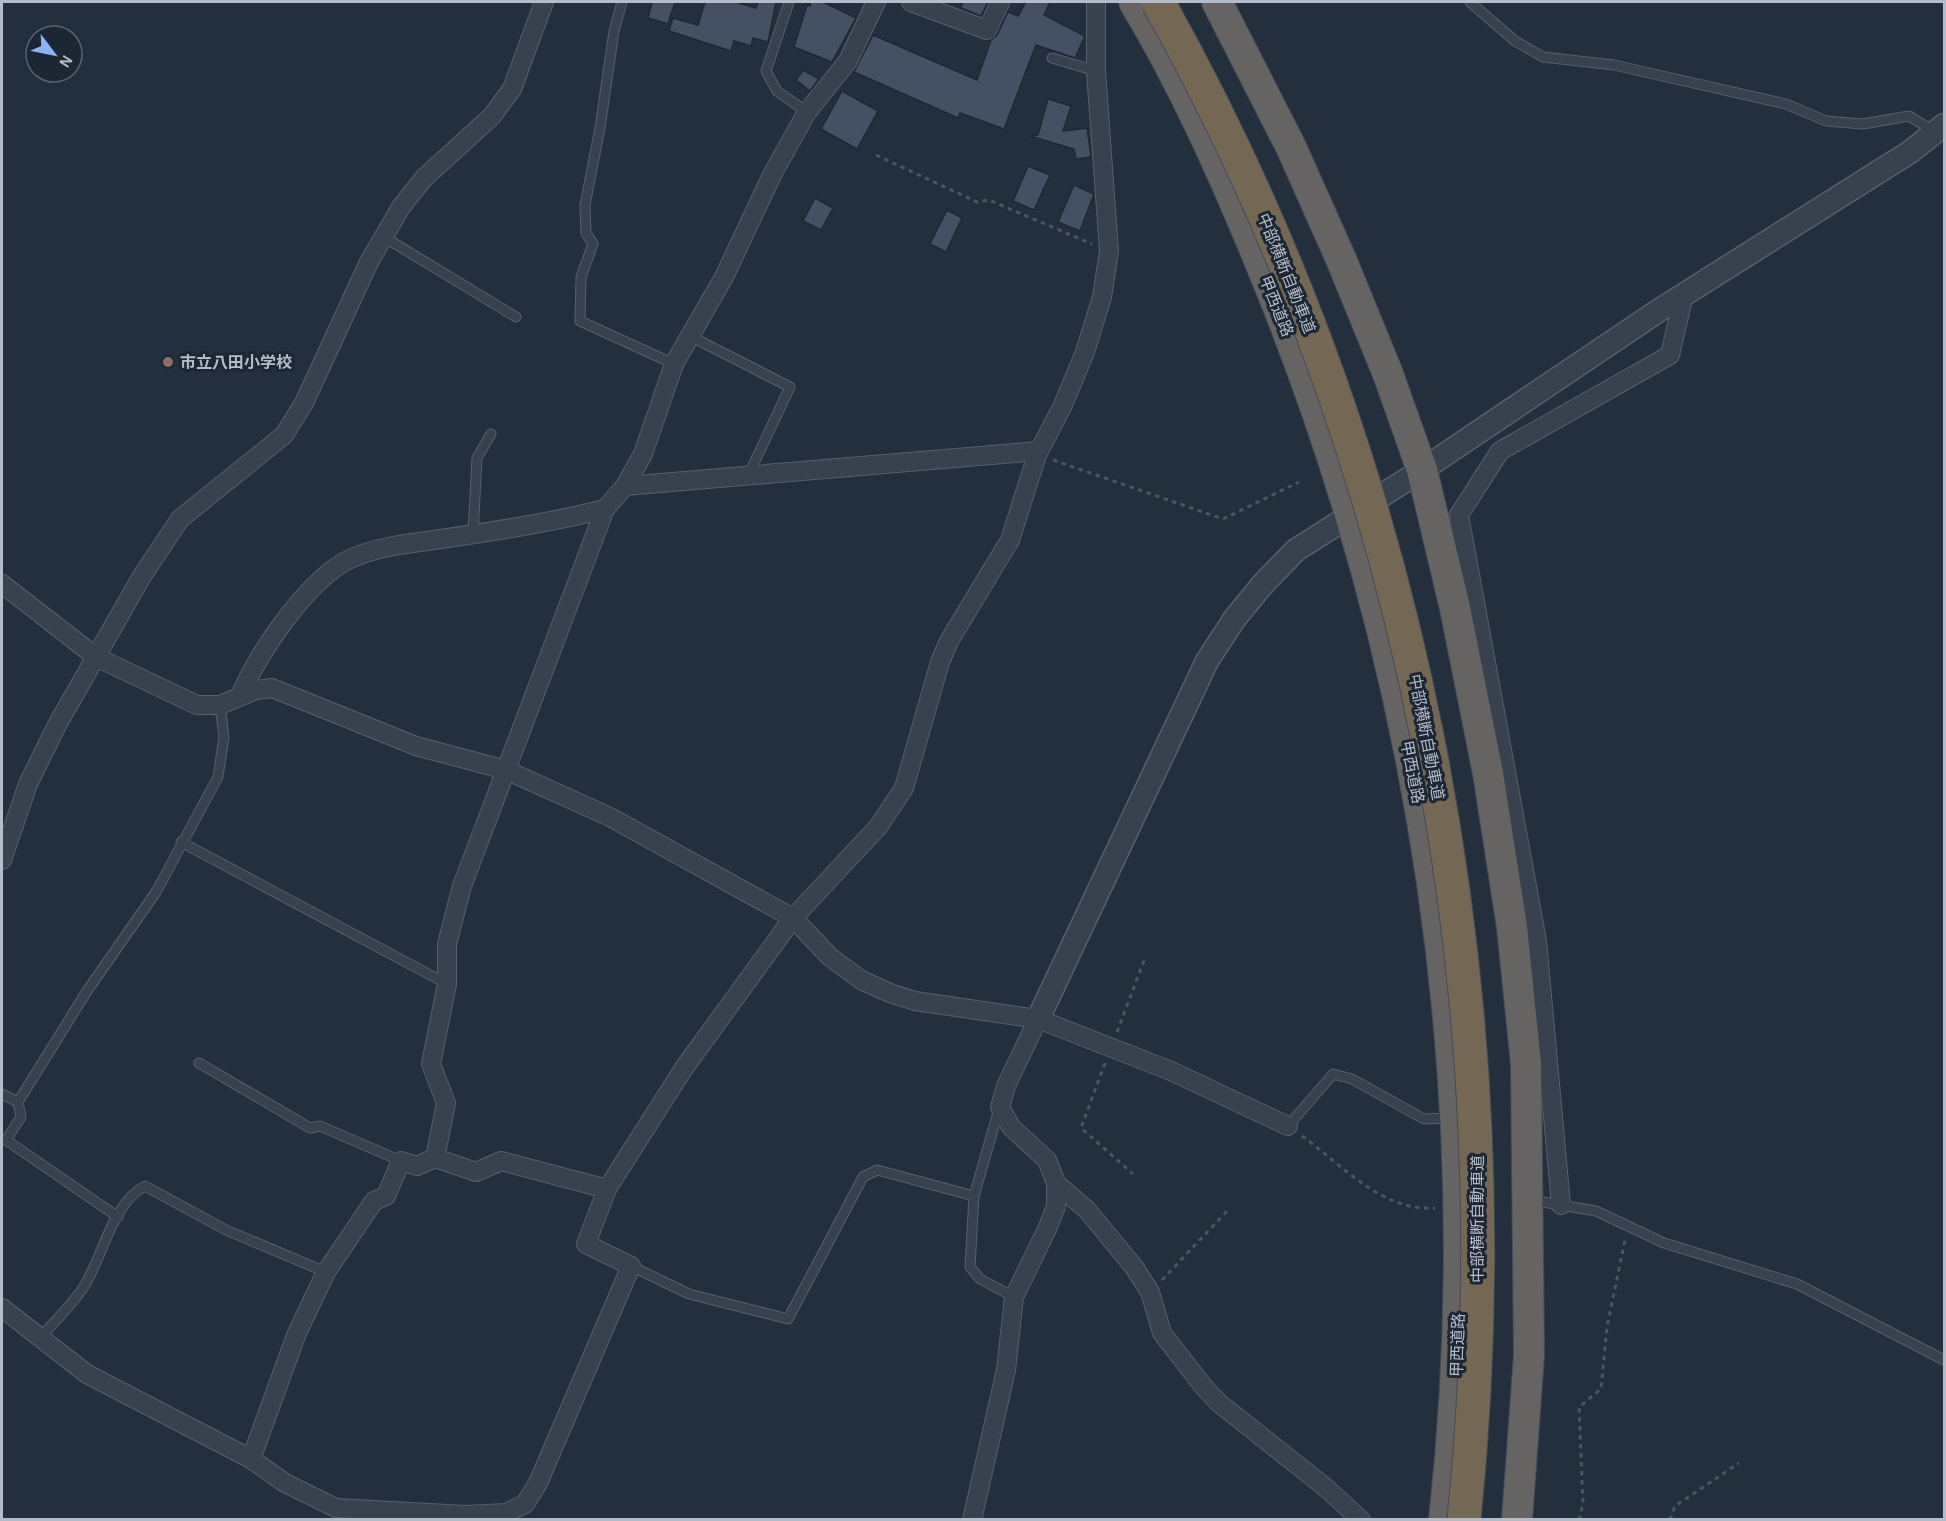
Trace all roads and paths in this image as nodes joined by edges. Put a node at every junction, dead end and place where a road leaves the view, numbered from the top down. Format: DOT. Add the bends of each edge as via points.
graph roads {
  1 [pos="544,2"];
  2 [pos="622,2"];
  3 [pos="789,2"];
  4 [pos="876,2"];
  5 [pos="911,2"];
  6 [pos="1096,2"];
  7 [pos="1134,2"];
  8 [pos="1158,2"];
  9 [pos="1217,2"];
  10 [pos="1470,2"];
  11 [pos="1000,3"];
  12 [pos="1052,58"];
  13 [pos="1096,71"];
  14 [pos="807,112"];
  15 [pos="1941,129"];
  16 [pos="876,155"];
  17 [pos="384,237"];
  18 [pos="1109,251"];
  19 [pos="1684,294"];
  20 [pos="516,317"];
  21 [pos="690,336"];
  22 [pos="674,364"];
  23 [pos="491,434"];
  24 [pos="1038,453"];
  25 [pos="1422,470"];
  26 [pos="748,476"];
  27 [pos="1299,482"];
  28 [pos="625,486"];
  29 [pos="605,509"];
  30 [pos="1351,515"];
  31 [pos="473,534"];
  32 [pos="2,584"];
  33 [pos="96,657"];
  34 [pos="240,696"];
  35 [pos="220,705"];
  36 [pos="506,771"];
  37 [pos="181,842"];
  38 [pos="2,860"];
  39 [pos="793,918"];
  40 [pos="1146,958"];
  41 [pos="447,984"];
  42 [pos="1038,1019"];
  43 [pos="1111,1048"];
  44 [pos="199,1063"];
  45 [pos="2,1094"];
  46 [pos="18,1102"];
  47 [pos="1000,1107"];
  48 [pos="1456,1118"];
  49 [pos="1288,1126"];
  50 [pos="435,1158"];
  51 [pos="400,1161"];
  52 [pos="1133,1174"];
  53 [pos="1056,1183"];
  54 [pos="607,1189"];
  55 [pos="974,1196"];
  56 [pos="1528,1200"];
  57 [pos="1561,1205"];
  58 [pos="1458,1206"];
  59 [pos="1230,1208"];
  60 [pos="118,1217"];
  61 [pos="1628,1226"];
  62 [pos="631,1266"];
  63 [pos="326,1272"];
  64 [pos="1150,1292"];
  65 [pos="1014,1297"];
  66 [pos="4,1315"];
  67 [pos="40,1338"];
  68 [pos="1944,1360"];
  69 [pos="251,1459"];
  70 [pos="1739,1463"];
  71 [pos="466,1517"];
  72 [pos="972,1520"];
  73 [pos="1361,1520"];
  74 [pos="1444,1520"];
  75 [pos="1464,1520"];
  76 [pos="1517,1520"];
  77 [pos="1579,1520"];
  78 [pos="1670,1520"];
  1 -- 17 [label="street" via="512,89 492,116 424,178"];
  2 -- 22 [label="lane" via="585,204 586,233 593,244 581,277 580,321"];
  3 -- 14 [label="lane" via="766,71 777,91"];
  4 -- 14 [label="street" via="848,61"];
  5 -- 11 [label="street" via="987,30"];
  6 -- 13 [label="street"];
  7 -- 30 [label="highway, 甲西道路" via="1156,38 1225,178 1283,318"];
  8 -- 75 [label="highway, 中部横断自動車道, bridge" via="1226,131 1314,336 1385,556 1436,774 1468,1002 1476,1118 1476,1352"];
  9 -- 25 [label="highway" via="1292,147 1388,374"];
  10 -- 15 [label="lane" via="1515,41 1543,57 1614,65 1786,104 1826,121 1863,124 1909,116"];
  12 -- 13 [label="lane"];
  13 -- 18 [label="street"];
  14 -- 21 [label="street"];
  15 -- 19 [label="street"];
  16 -- 18 [label="path" via="977,202 989,200"];
  17 -- 20 [label="lane"];
  17 -- 33 [label="street" via="284,435 180,519"];
  18 -- 24 [label="street" via="1102,297 1085,352"];
  19 -- 25 [label="street"];
  19 -- 57 [label="street" via="1670,355 1500,451 1459,515 1537,941"];
  21 -- 22 [label="street"];
  21 -- 26 [label="lane" via="790,387"];
  22 -- 28 [label="street" via="644,454"];
  23 -- 31 [label="lane" via="477,458"];
  24 -- 26 [label="street"];
  24 -- 27 [label="path" via="1223,519"];
  24 -- 39 [label="street" via="1010,540 940,662 904,788 878,827"];
  25 -- 30 [label="street"];
  25 -- 56 [label="highway" via="1488,772 1512,927 1526,1064"];
  26 -- 28 [label="street"];
  28 -- 29 [label="street"];
  29 -- 31 [label="street"];
  29 -- 36 [label="street"];
  30 -- 42 [label="street" via="1296,550 1271,575 1235,618 1207,662"];
  30 -- 48 [label="highway, 甲西道路" via="1388,648 1417,783 1452,1040"];
  31 -- 34 [label="street" via="384,548 350,559 329,573 281,627"];
  32 -- 33 [label="street"];
  33 -- 35 [label="street" via="197,705"];
  33 -- 38 [label="street" via="28,784"];
  34 -- 35 [label="street"];
  34 -- 36 [label="street" via="272,688 416,746"];
  35 -- 37 [label="lane" via="224,737 218,777"];
  36 -- 39 [label="street" via="610,817"];
  36 -- 41 [label="street" via="462,886 447,944"];
  37 -- 41 [label="lane"];
  37 -- 46 [label="lane" via="156,892 87,991"];
  39 -- 42 [label="street" via="830,957 861,980 890,993 915,1001"];
  39 -- 54 [label="street" via="684,1068"];
  40 -- 43 [label="path"];
  41 -- 50 [label="street" via="431,1064 446,1104"];
  42 -- 43 [label="street"];
  42 -- 47 [label="street"];
  43 -- 49 [label="street" via="1171,1071"];
  43 -- 52 [label="path" via="1081,1128"];
  44 -- 51 [label="lane" via="310,1128 320,1126"];
  45 -- 46 [label="lane"];
  46 -- 60 [label="lane" via="21,1117 6,1140"];
  47 -- 53 [label="street" via="1011,1127 1047,1160"];
  47 -- 55 [label="lane"];
  48 -- 49 [label="lane" via="1424,1119 1352,1079 1334,1074"];
  48 -- 58 [label="highway, 甲西道路"];
  49 -- 58 [label="path" via="1377,1194 1423,1209"];
  50 -- 51 [label="street" via="417,1166"];
  50 -- 54 [label="street" via="476,1172 501,1161"];
  51 -- 63 [label="street" via="386,1196 374,1201"];
  53 -- 64 [label="street" via="1087,1210"];
  53 -- 65 [label="street" via="1056,1206"];
  54 -- 62 [label="street" via="586,1244"];
  55 -- 62 [label="lane" via="877,1170 863,1177 788,1319 689,1294"];
  55 -- 65 [label="lane" via="970,1267 980,1279"];
  56 -- 57 [label="lane"];
  56 -- 76 [label="highway" via="1529,1355"];
  57 -- 61 [label="lane" via="1596,1211"];
  58 -- 74 [label="highway, 甲西道路" via="1458,1329"];
  59 -- 64 [label="path"];
  60 -- 63 [label="lane" via="136,1191 145,1186 226,1230"];
  60 -- 67 [label="lane" via="82,1289"];
  61 -- 68 [label="lane" via="1664,1243 1797,1284"];
  61 -- 77 [label="path" via="1607,1327 1601,1389 1579,1407 1583,1504"];
  62 -- 71 [label="street" via="538,1484 525,1504 506,1514"];
  63 -- 69 [label="street" via="297,1333"];
  64 -- 73 [label="street" via="1162,1333 1219,1403"];
  65 -- 72 [label="street" via="1006,1370"];
  66 -- 67 [label="street"];
  67 -- 69 [label="street" via="87,1374"];
  69 -- 71 [label="street" via="285,1483 336,1509"];
  70 -- 78 [label="path" via="1675,1506"];
}
